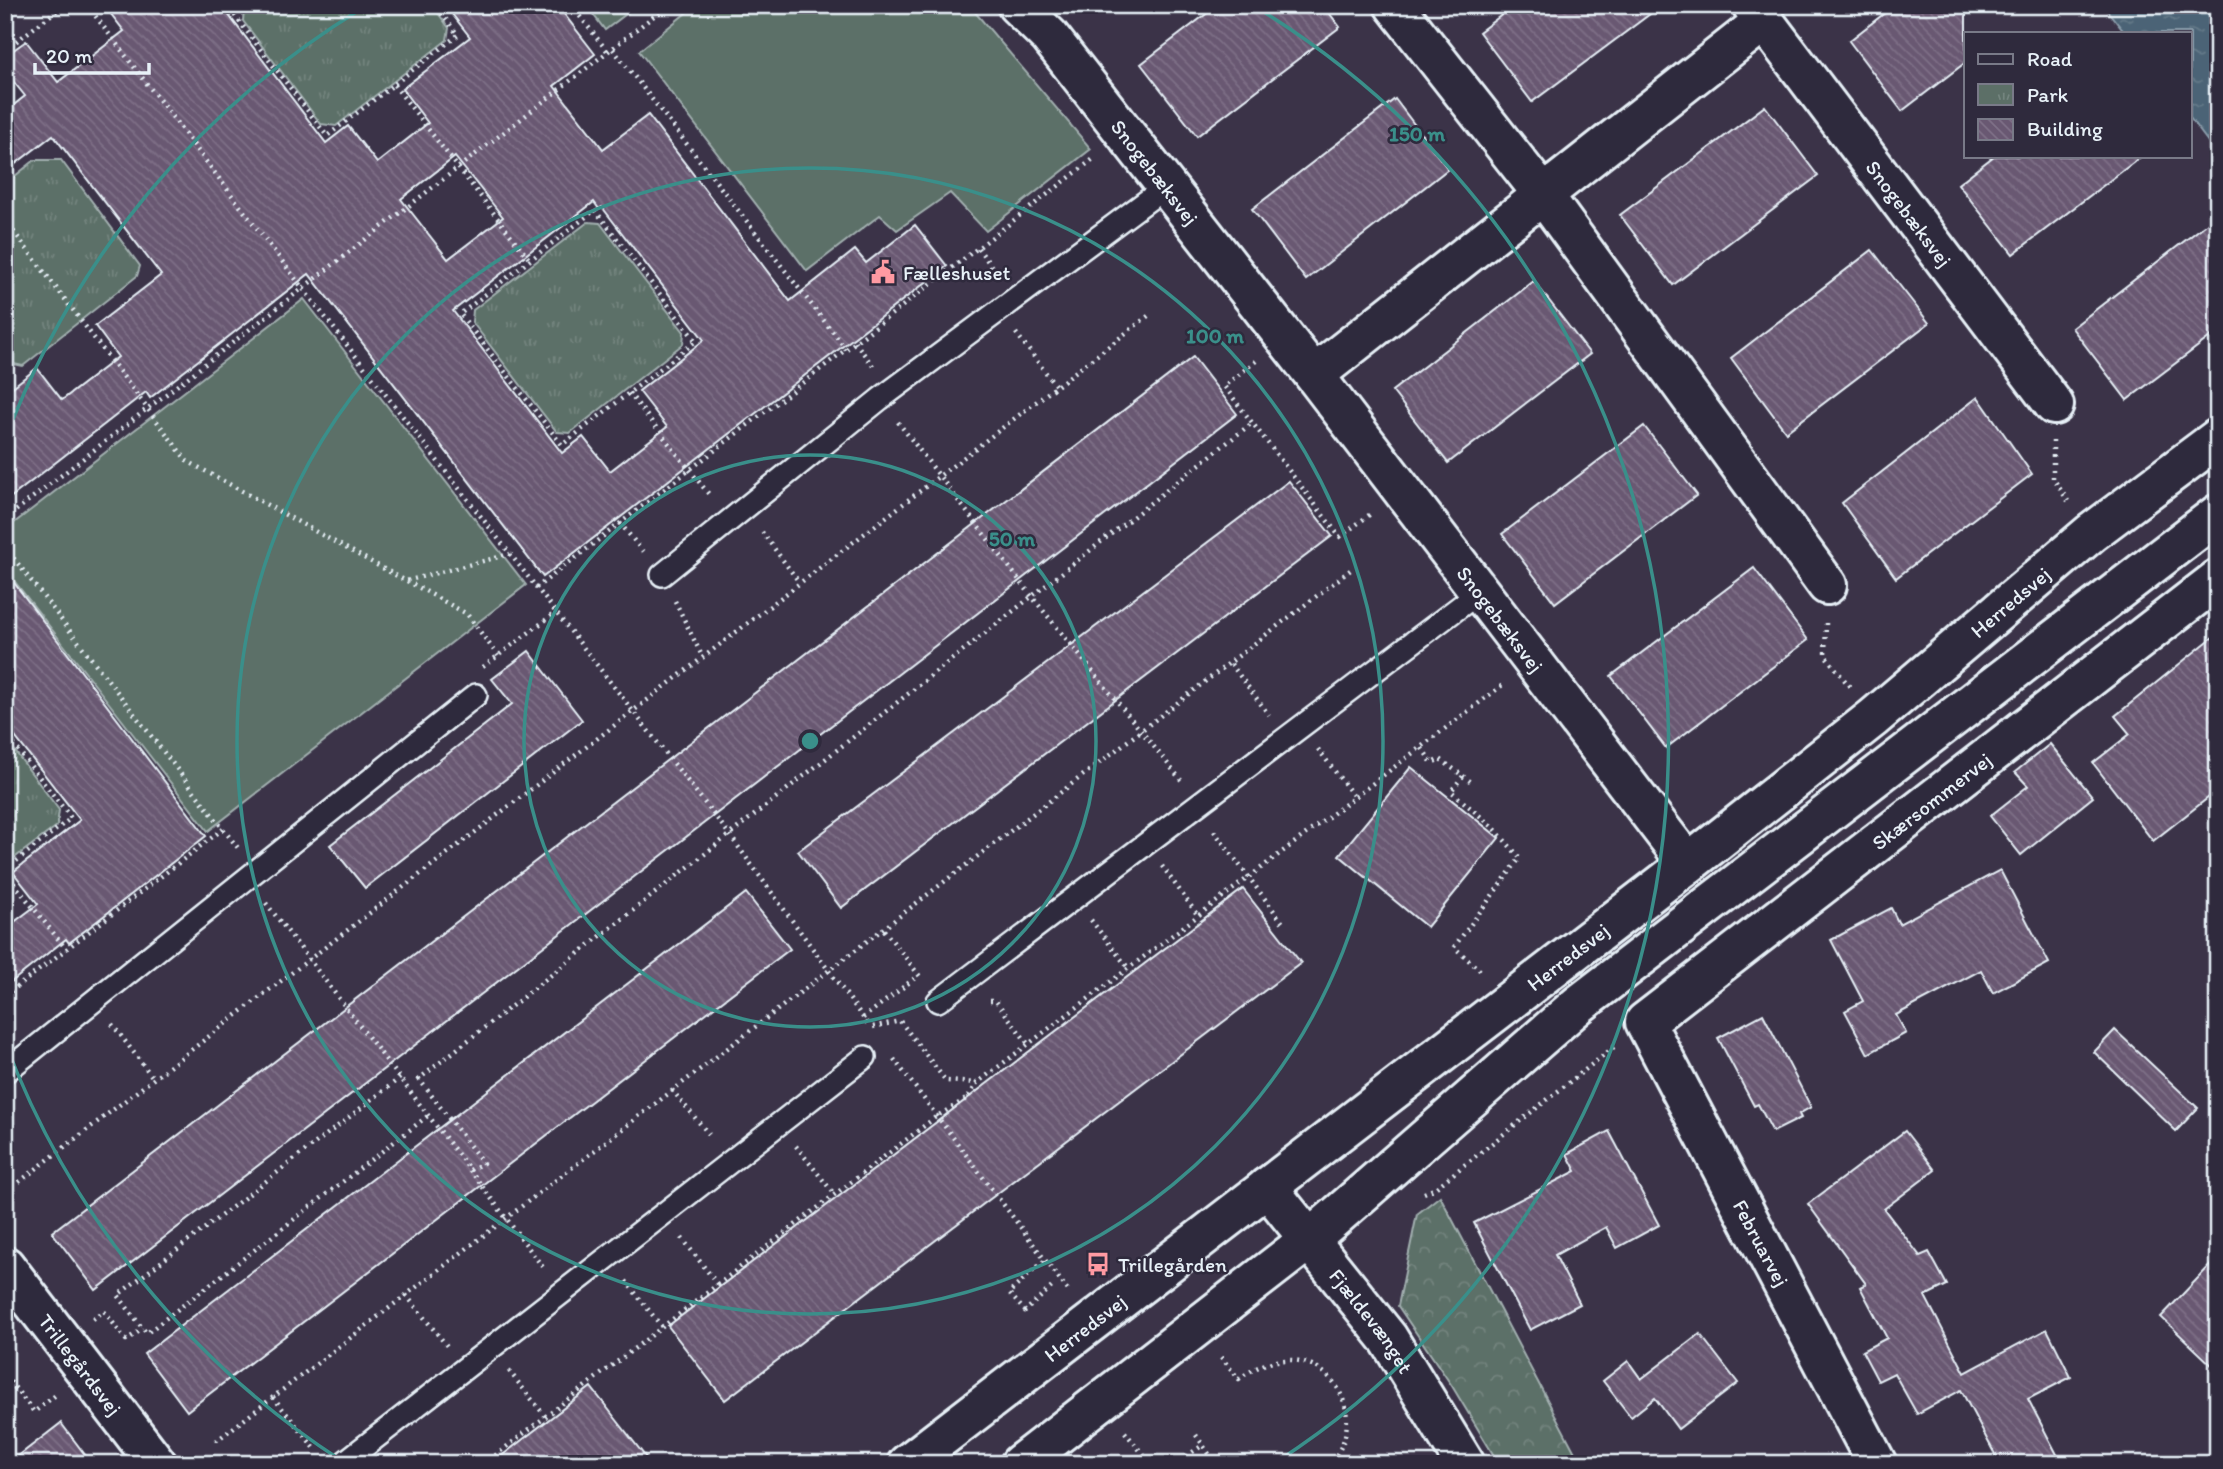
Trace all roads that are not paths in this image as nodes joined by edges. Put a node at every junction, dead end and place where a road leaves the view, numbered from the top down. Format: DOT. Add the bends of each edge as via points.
graph roads {
  1 [pos="1017,5"];
  2 [pos="1394,5"];
  3 [pos="1758,13"];
  4 [pos="1167,186"];
  5 [pos="1544,196"];
  6 [pos="1314,375"];
  7 [pos="2054,405"];
  8 [pos="2218,438"];
  9 [pos="2218,514"];
  10 [pos="662,575"];
  11 [pos="2218,579"];
  12 [pos="1828,585"];
  13 [pos="1478,593"];
  14 [pos="476,695"];
  15 [pos="1688,864"];
  16 [pos="938,1001"];
  17 [pos="1645,1022"];
  18 [pos="865,1057"];
  19 [pos="5,1072"];
  20 [pos="1267,1187"];
  21 [pos="1310,1239"];
  22 [pos="5,1266"];
  23 [pos="157,1464"];
  24 [pos="342,1464"];
  25 [pos="907,1464"];
  26 [pos="1020,1464"];
  27 [pos="1465,1464"];
  28 [pos="1877,1464"];
  1 -- 4 [label="street, Snogebæksvej" via="1049,36"];
  2 -- 5 [label="street"];
  3 -- 5 [label="street, Snogebæksvej"];
  3 -- 7 [label="street, Snogebæksvej"];
  4 -- 6 [label="street, Snogebæksvej"];
  4 -- 10 [label="lane" via="880,399"];
  5 -- 6 [label="street, Snogebæksvej"];
  5 -- 12 [label="street"];
  6 -- 13 [label="street, Snogebæksvej"];
  8 -- 15 [label="street, Herredsvej" via="2091,533 1873,718"];
  9 -- 21 [label="street, Herredsvej" via="1577,1005"];
  11 -- 17 [label="street, Skærsommervej"];
  13 -- 15 [label="street, Snogebæksvej"];
  13 -- 16 [label="lane"];
  14 -- 19 [label="lane"];
  15 -- 20 [label="street, Herredsvej"];
  17 -- 28 [label="street, Februarvej"];
  18 -- 24 [label="lane"];
  20 -- 21 [label="street, Fjældevænget"];
  20 -- 25 [label="street, Herredsvej"];
  21 -- 26 [label="street, Herredsvej"];
  21 -- 27 [label="street, Fjældevænget" via="1388,1338"];
  22 -- 23 [label="street, Trillegårdsvej"];
}
